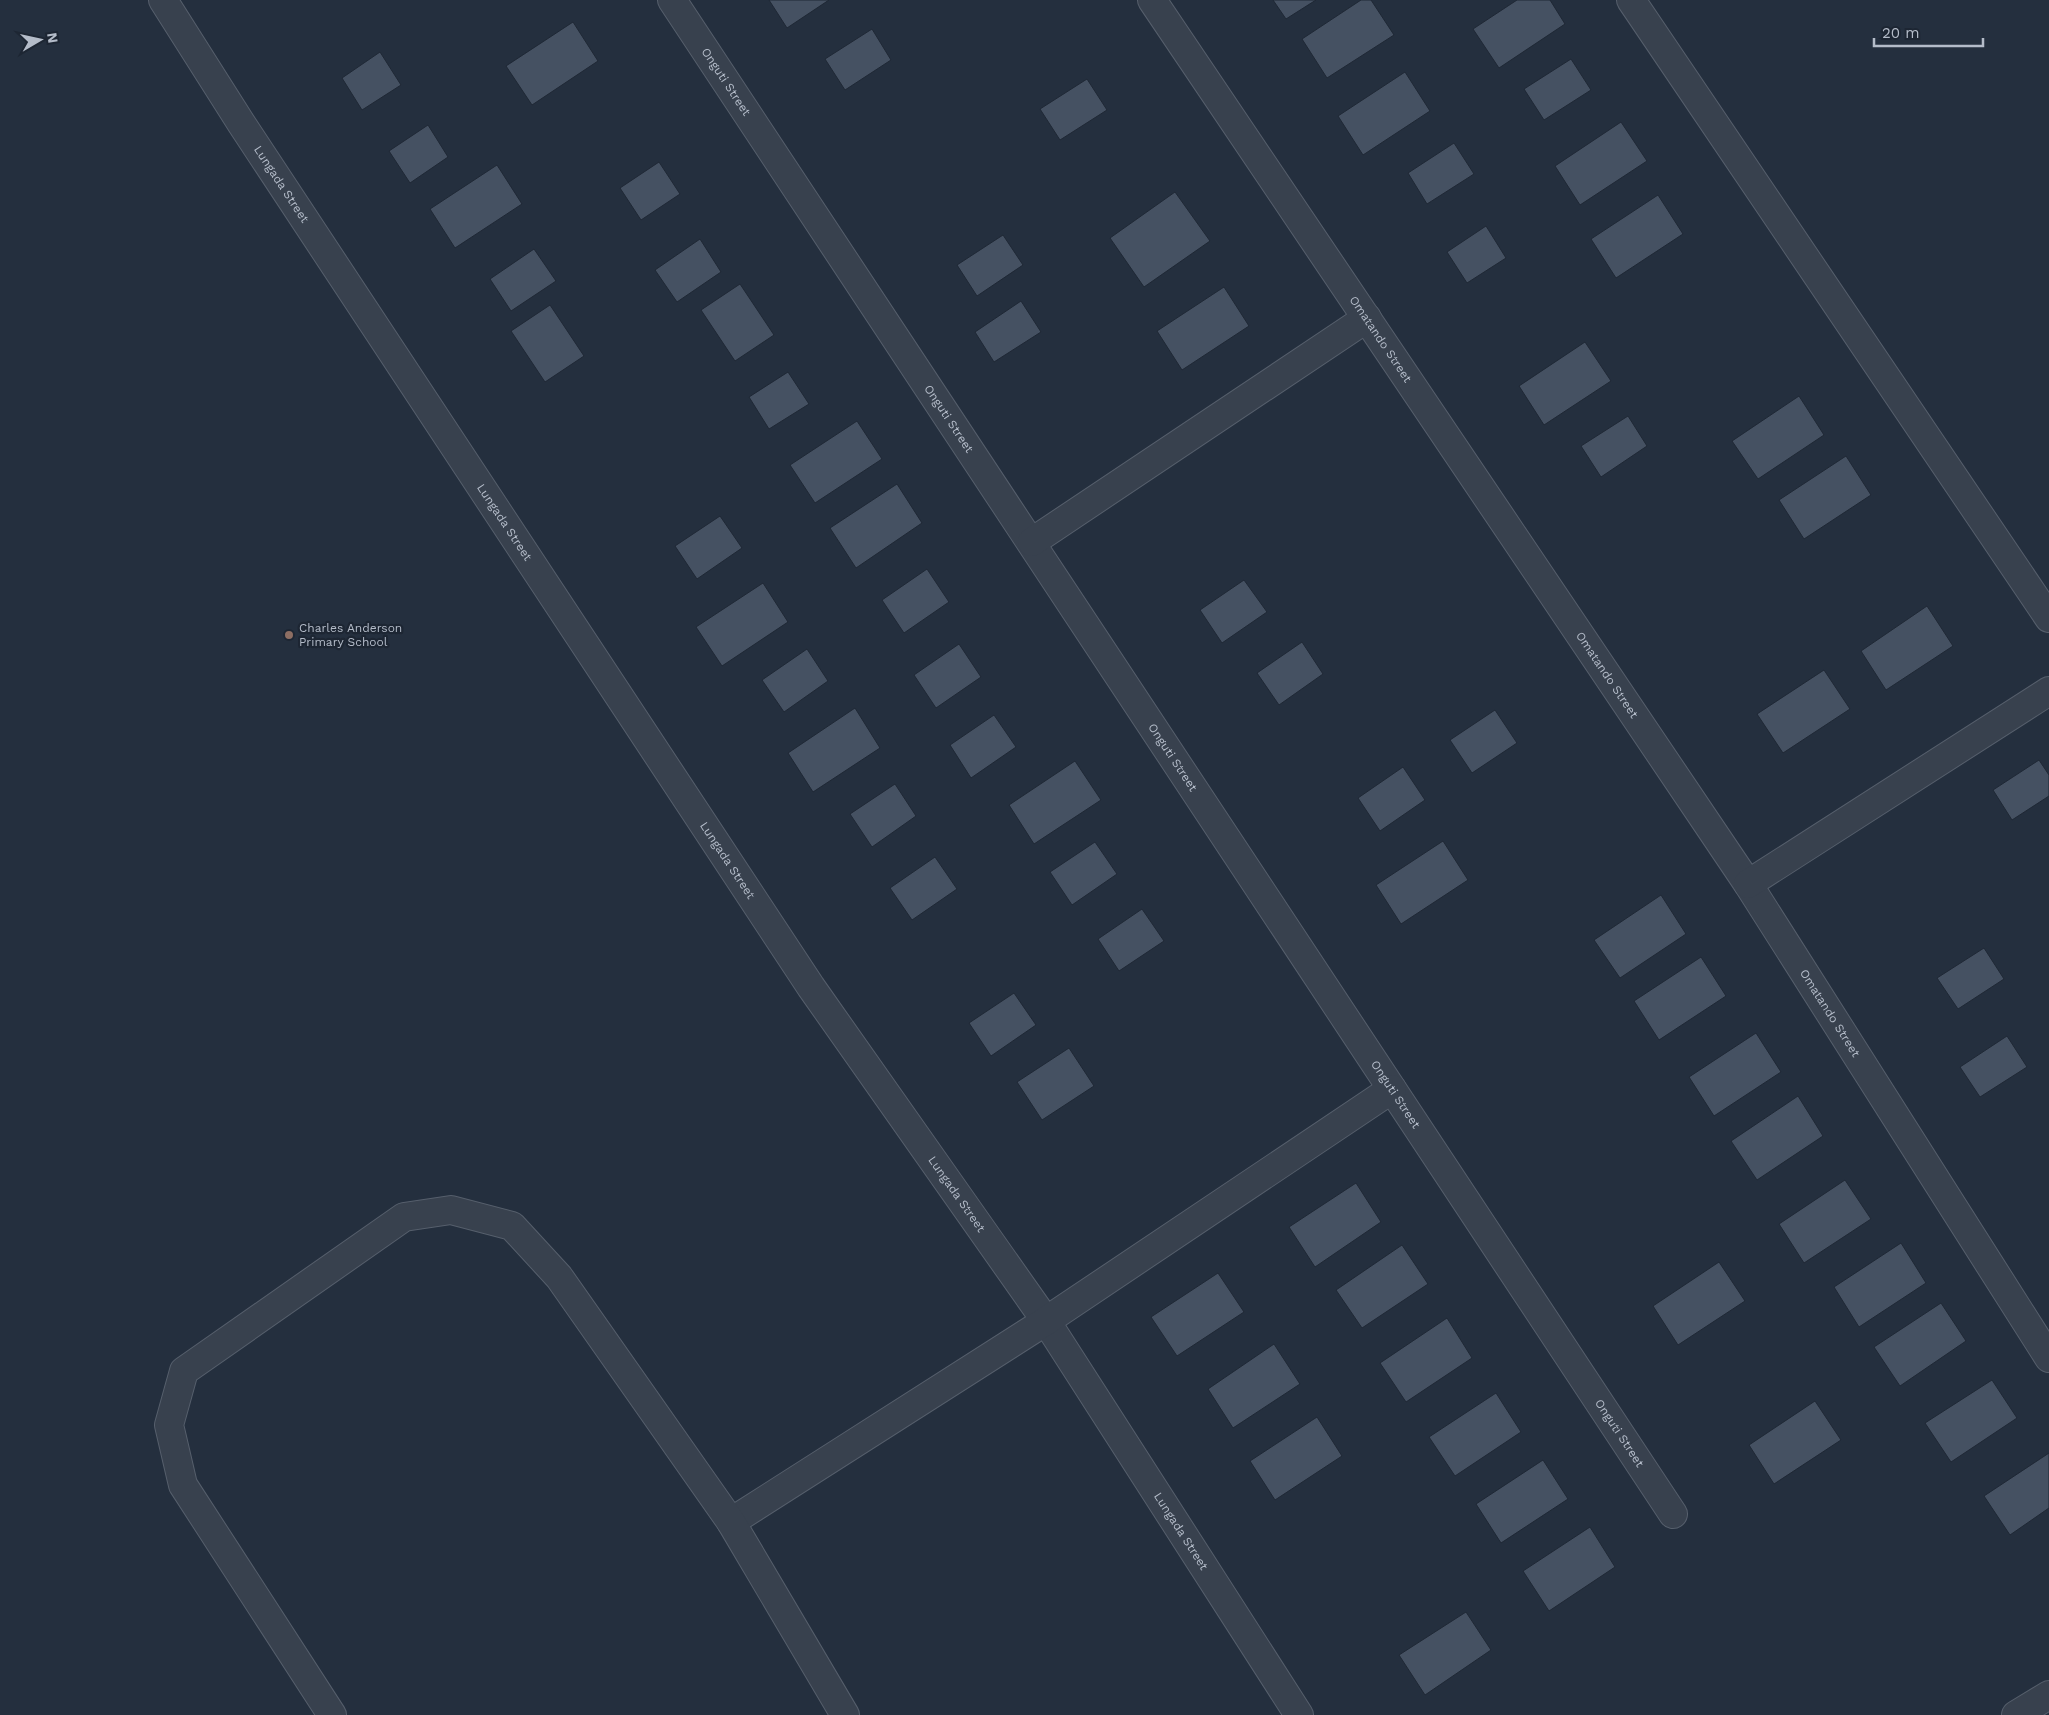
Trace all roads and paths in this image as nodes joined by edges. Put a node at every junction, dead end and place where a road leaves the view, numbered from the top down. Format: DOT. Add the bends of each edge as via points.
graph roads {
  1 [pos="163,0"];
  2 [pos="672,0"];
  3 [pos="1152,0"];
  4 [pos="1631,0"];
  5 [pos="1367,318"];
  6 [pos="1032,542"];
  7 [pos="2049,618"];
  8 [pos="2049,691"];
  9 [pos="1748,884"];
  10 [pos="1392,1089"];
  11 [pos="1046,1321"];
  12 [pos="2049,1358"];
  13 [pos="1673,1514"];
  14 [pos="730,1522"];
  15 [pos="2049,1695"];
  16 [pos="332,1715"];
  17 [pos="846,1715"];
  18 [pos="1299,1715"];
  19 [pos="2016,1715"];
  1 -- 11 [label="street, Lungada Street" via="811,987"];
  2 -- 6 [label="street, Onguti Street"];
  3 -- 5 [label="street, Omatando Street"];
  4 -- 7 [label="street"];
  5 -- 6 [label="street"];
  5 -- 9 [label="street, Omatando Street"];
  6 -- 10 [label="street, Onguti Street"];
  8 -- 9 [label="street"];
  9 -- 12 [label="street, Omatando Street"];
  10 -- 11 [label="street"];
  10 -- 13 [label="street, Onguti Street"];
  11 -- 14 [label="street"];
  11 -- 18 [label="street, Lungada Street"];
  14 -- 16 [label="street" via="559,1277 512,1226 451,1210 404,1217 184,1371 169,1425 183,1485"];
  14 -- 17 [label="street"];
  15 -- 19 [label="street"];
}
